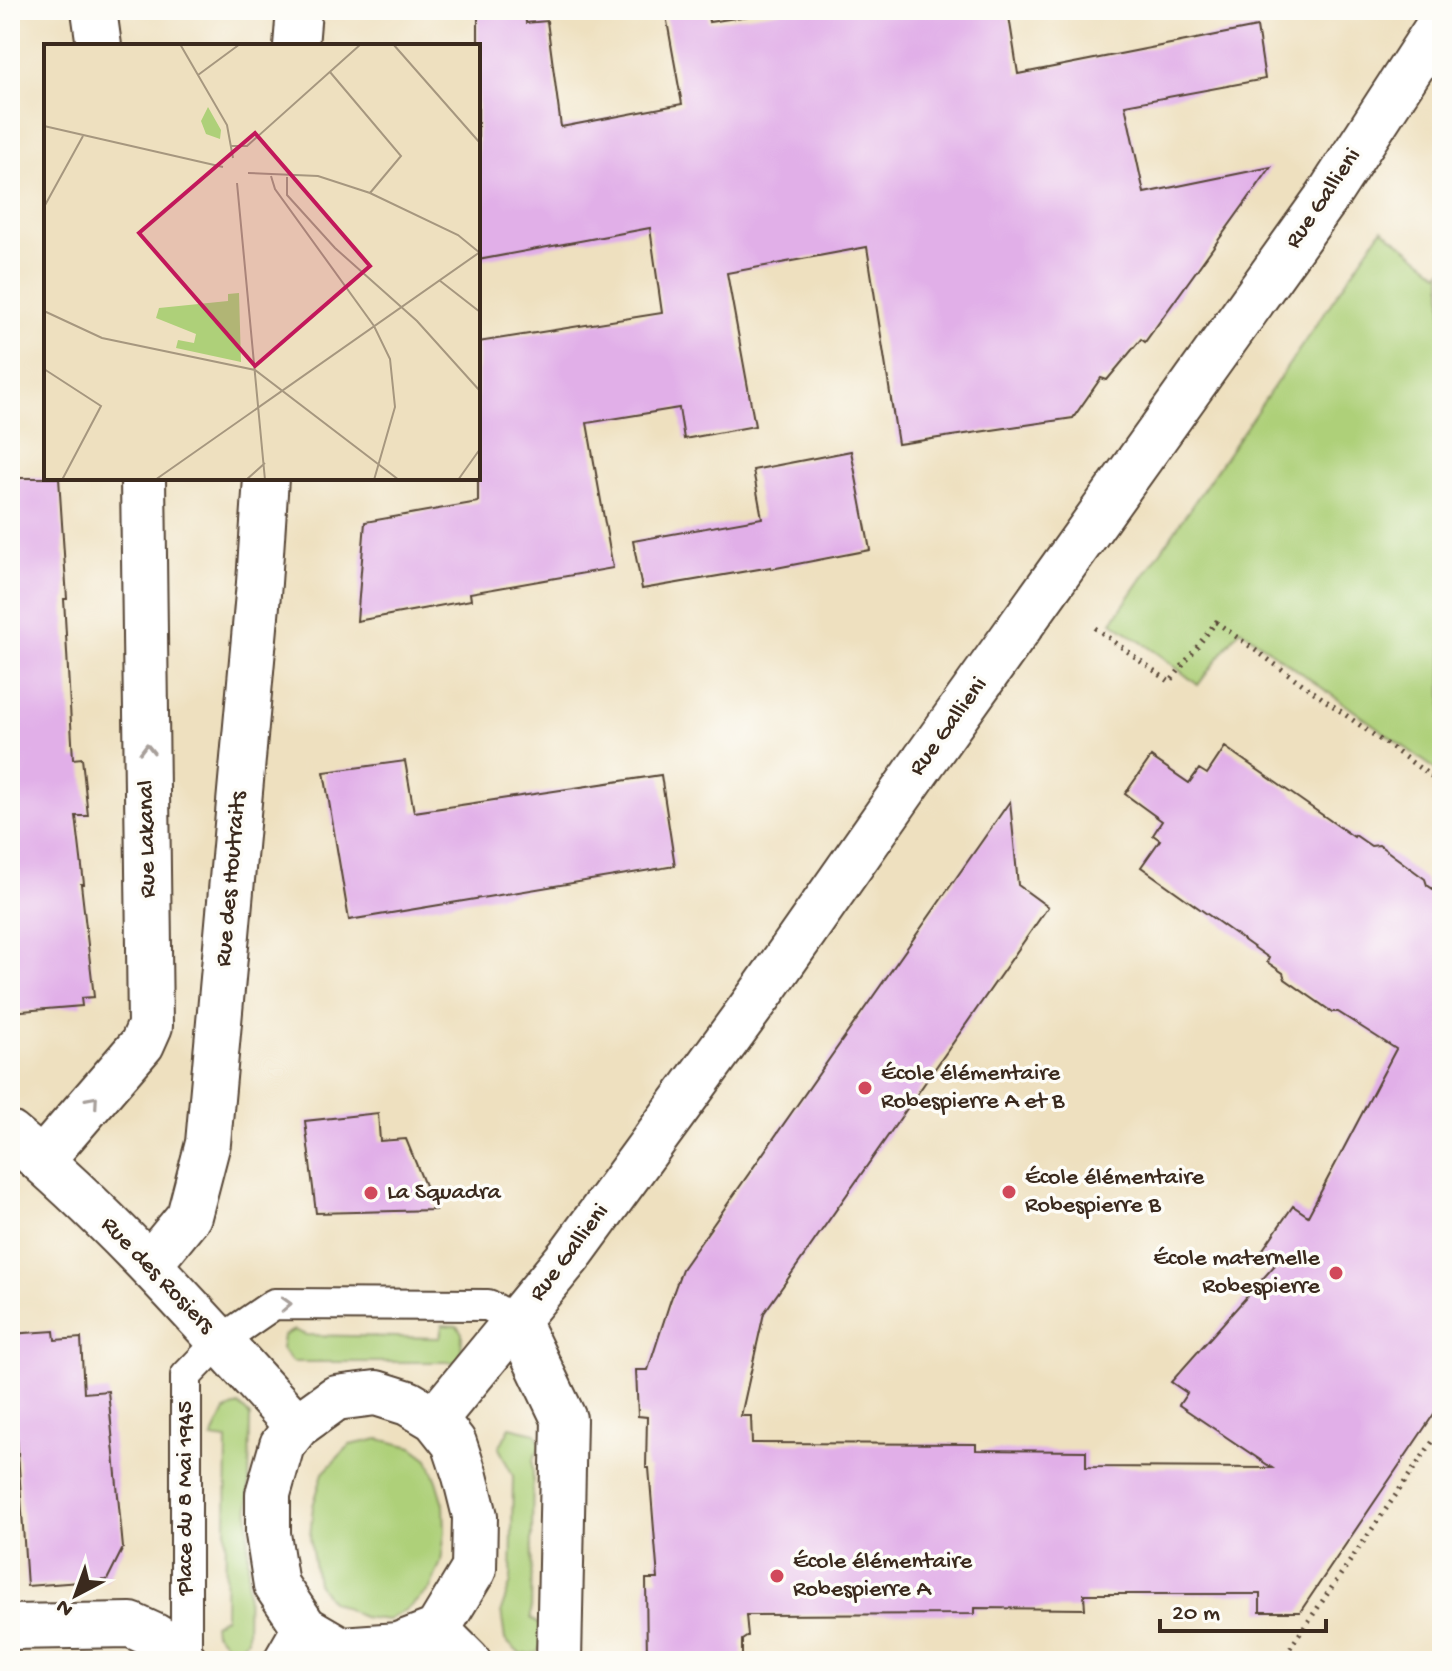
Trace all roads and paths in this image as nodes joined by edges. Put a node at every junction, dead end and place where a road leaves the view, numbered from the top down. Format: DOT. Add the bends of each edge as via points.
graph roads {
  1 [pos="94,10"];
  2 [pos="299,10"];
  3 [pos="1442,20"];
  4 [pos="99,44"];
  5 [pos="296,44"];
  6 [pos="143,480"];
  7 [pos="266,480"];
  8 [pos="1095,628"];
  9 [pos="1442,784"];
  10 [pos="26,1147"];
  11 [pos="149,1265"];
  12 [pos="517,1321"];
  13 [pos="220,1341"];
  14 [pos="435,1419"];
  15 [pos="297,1426"];
  16 [pos="1442,1428"];
  17 [pos="10,1627"];
  18 [pos="437,1630"];
  19 [pos="295,1644"];
  20 [pos="185,1661"];
  21 [pos="468,1661"];
  22 [pos="559,1661"];
  23 [pos="1281,1661"];
  1 -- 4 [label="street"];
  2 -- 5 [label="street"];
  3 -- 12 [label="street, Rue Gallieni" via="1325,200 719,1053"];
  10 -- 6 [label="street, Rue Lakanal, one-way" via="142,1044 150,1026"];
  7 -- 11 [label="street, Rue des Houtraits" via="208,1143 189,1216"];
  8 -- 9 [label="path" via="1170,682 1216,622"];
  10 -- 11 [label="street, Rue des Rosiers"];
  11 -- 13 [label="street, Rue des Rosiers"];
  13 -- 12 [label="lane, Place du 8 Mai 1945, one-way" via="274,1304 488,1305"];
  12 -- 14 [label="street, Rue Gallieni"];
  12 -- 22 [label="street" via="564,1419"];
  13 -- 15 [label="street, Rue des Rosiers"];
  13 -- 20 [label="lane, Place du 8 Mai 1945" via="186,1376"];
  14 -- 15 [label="street" via="376,1393 336,1398"];
  14 -- 18 [label="street" via="454,1443 475,1516 474,1569"];
  15 -- 19 [label="street" via="282,1445 268,1494 276,1585"];
  16 -- 23 [label="path"];
  17 -- 20 [label="street" via="131,1625 155,1636"];
  18 -- 19 [label="street" via="398,1645 341,1649"];
  18 -- 21 [label="street"];
}
